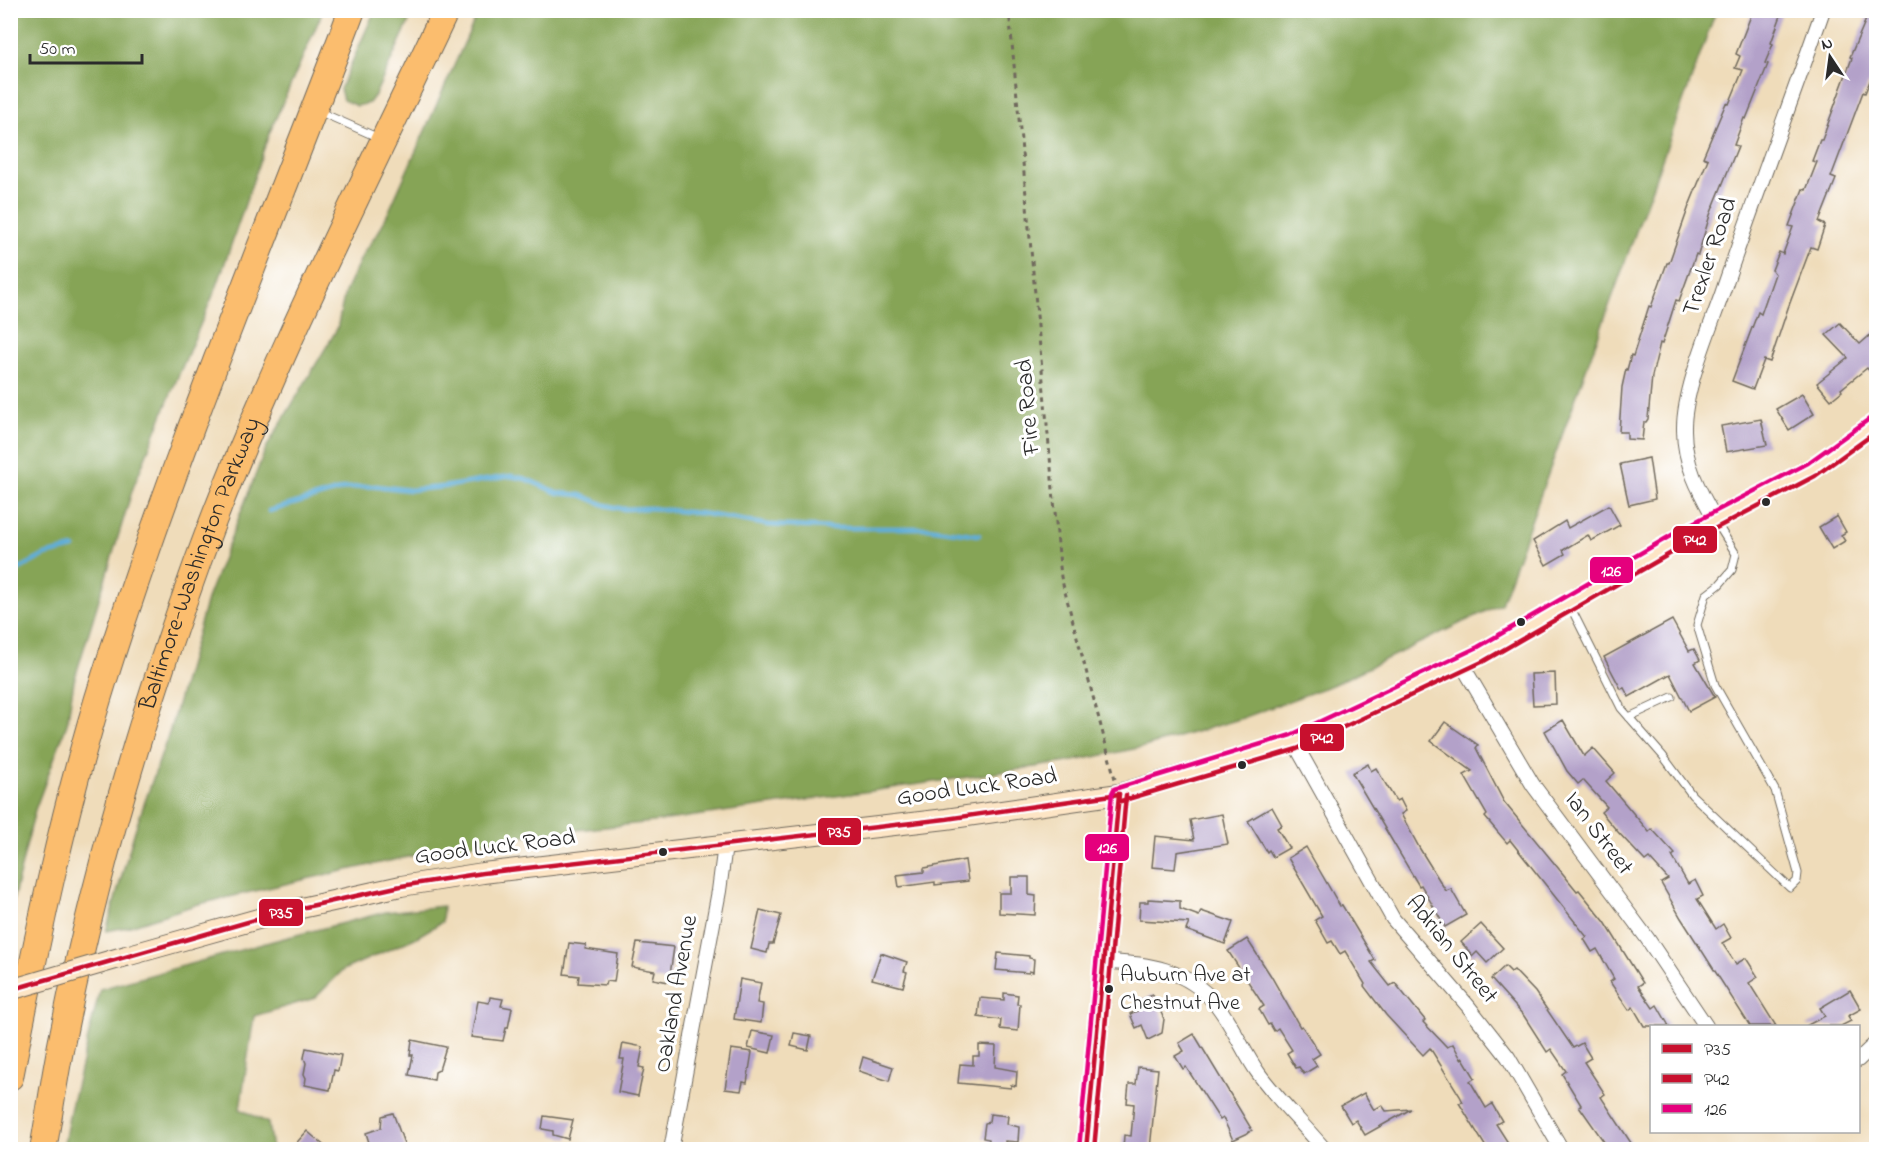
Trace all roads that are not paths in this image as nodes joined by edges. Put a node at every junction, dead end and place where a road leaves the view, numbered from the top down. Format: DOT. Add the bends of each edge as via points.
graph roads {
  1 [pos="352,10"];
  2 [pos="446,10"];
  3 [pos="1823,10"];
  4 [pos="314,109"];
  5 [pos="384,140"];
  6 [pos="1876,423"];
  7 [pos="1715,519"];
  8 [pos="1569,603"];
  9 [pos="1461,663"];
  10 [pos="1672,697"];
  11 [pos="1629,717"];
  12 [pos="1294,742"];
  13 [pos="1119,794"];
  14 [pos="725,845"];
  15 [pos="1105,962"];
  16 [pos="10,990"];
  17 [pos="1705,1025"];
  18 [pos="1876,1043"];
  19 [pos="1860,1058"];
  20 [pos="10,1077"];
  21 [pos="43,1149"];
  22 [pos="671,1149"];
  23 [pos="1086,1149"];
  24 [pos="1325,1149"];
  25 [pos="1562,1149"];
  1 -- 4 [label="highway"];
  2 -- 5 [label="highway, Baltimore-Washington Parkway"];
  3 -- 7 [label="street, Trexler Road" via="1715,313 1685,410 1688,463"];
  4 -- 5 [label="lane"];
  4 -- 20 [label="highway" via="189,432 104,679 45,908"];
  5 -- 21 [label="highway, Baltimore-Washington Parkway" via="245,442 153,692 90,918 63,1035"];
  6 -- 7 [label="main road, Good Luck Road" via="1812,469"];
  7 -- 8 [label="main road, Good Luck Road"];
  7 -- 11 [label="lane" via="1736,554 1732,570 1706,595 1697,625 1715,685 1774,790 1798,873 1790,888 1692,795"];
  8 -- 9 [label="main road, Good Luck Road"];
  8 -- 11 [label="lane"];
  9 -- 12 [label="main road, Good Luck Road"];
  9 -- 17 [label="street, Ian Street" via="1533,785 1647,938"];
  10 -- 11 [label="lane"];
  12 -- 13 [label="main road, Good Luck Road"];
  12 -- 25 [label="street, Adrian Street" via="1393,919 1508,1057"];
  13 -- 14 [label="main road, Good Luck Road"];
  13 -- 15 [label="street"];
  14 -- 16 [label="main road, Good Luck Road, bridge" via="401,886 283,912"];
  14 -- 22 [label="street, Oakland Avenue"];
  15 -- 23 [label="street"];
  15 -- 24 [label="street" via="1172,971 1201,988 1269,1087"];
  18 -- 19 [label="street"];
}
